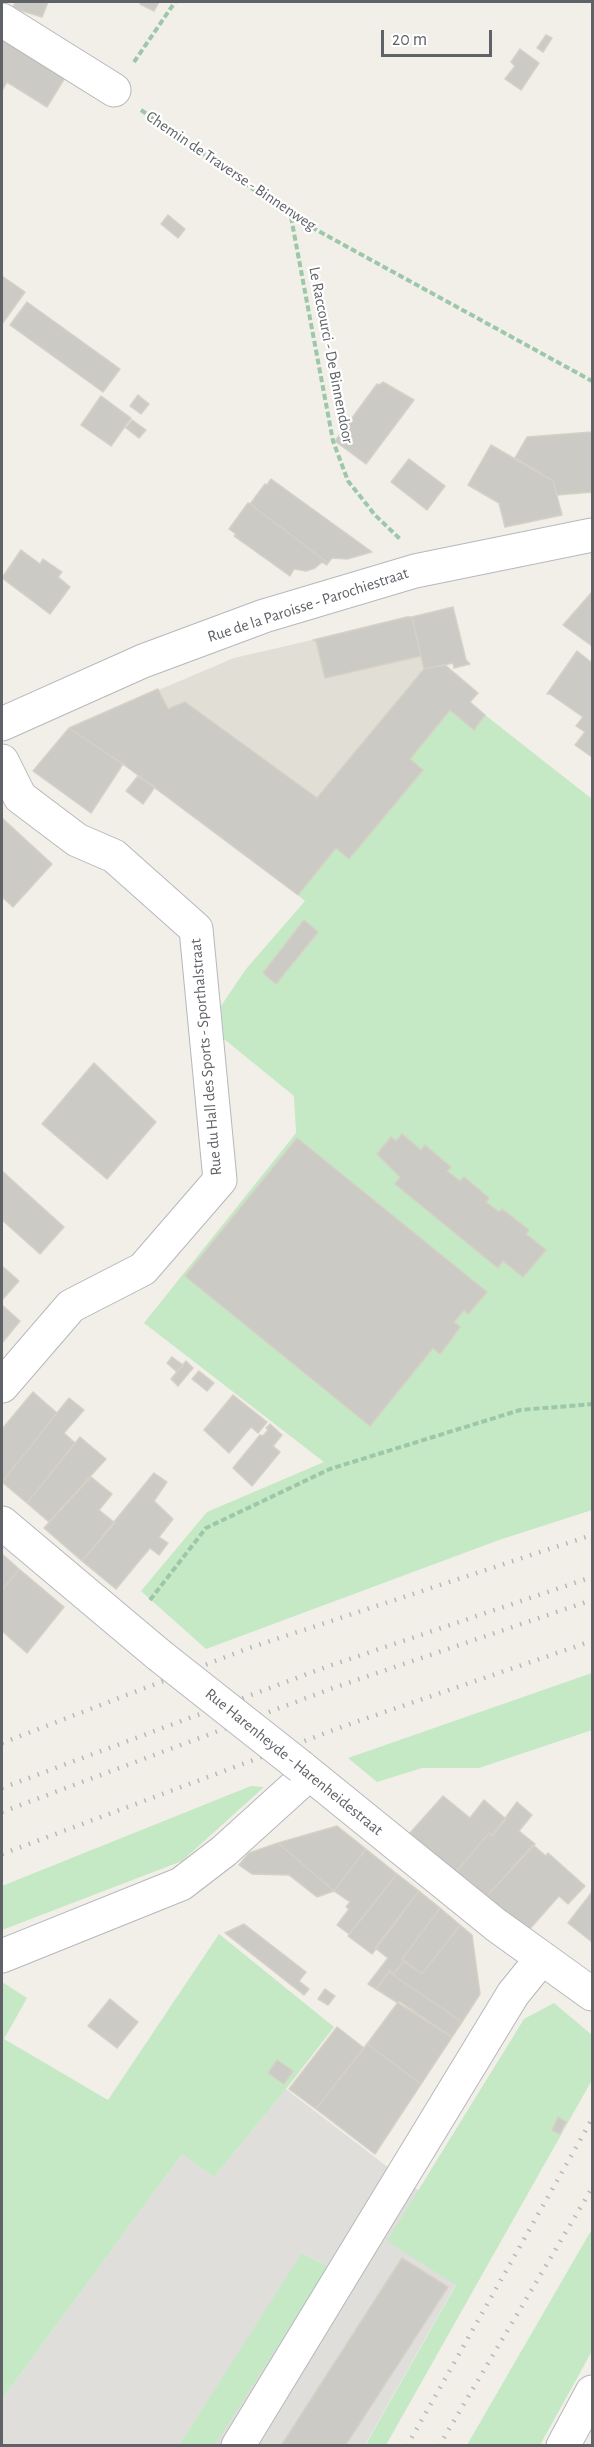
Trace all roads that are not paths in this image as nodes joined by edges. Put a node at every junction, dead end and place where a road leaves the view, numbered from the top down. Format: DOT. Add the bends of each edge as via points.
graph roads {
  1 [pos="2,20"];
  2 [pos="114,90"];
  3 [pos="592,535"];
  4 [pos="2,724"];
  5 [pos="2,761"];
  6 [pos="2,1386"];
  7 [pos="2,1523"];
  8 [pos="305,1770"];
  9 [pos="2,1956"];
  10 [pos="542,1958"];
  11 [pos="592,1994"];
  12 [pos="592,2392"];
  13 [pos="238,2445"];
  14 [pos="563,2445"];
  1 -- 2 [label="street"];
  3 -- 4 [label="street, Rue de la Paroisse - Parochiestraat" via="415,571 264,616 143,661"];
  5 -- 6 [label="street, Rue du Hall des Sports - Sporthalstraat" via="20,797 76,840 114,856 196,929 220,1180 143,1269 71,1306"];
  7 -- 8 [label="street, Rue Harenheyde - Harenheidestraat, bridge"];
  8 -- 9 [label="street" via="224,1851 182,1884"];
  8 -- 10 [label="street, Rue Harenheyde - Harenheidestraat"];
  10 -- 11 [label="street, Rue Harenheyde - Harenheidestraat"];
  10 -- 13 [label="street" via="513,1994"];
  12 -- 14 [label="street"];
}
